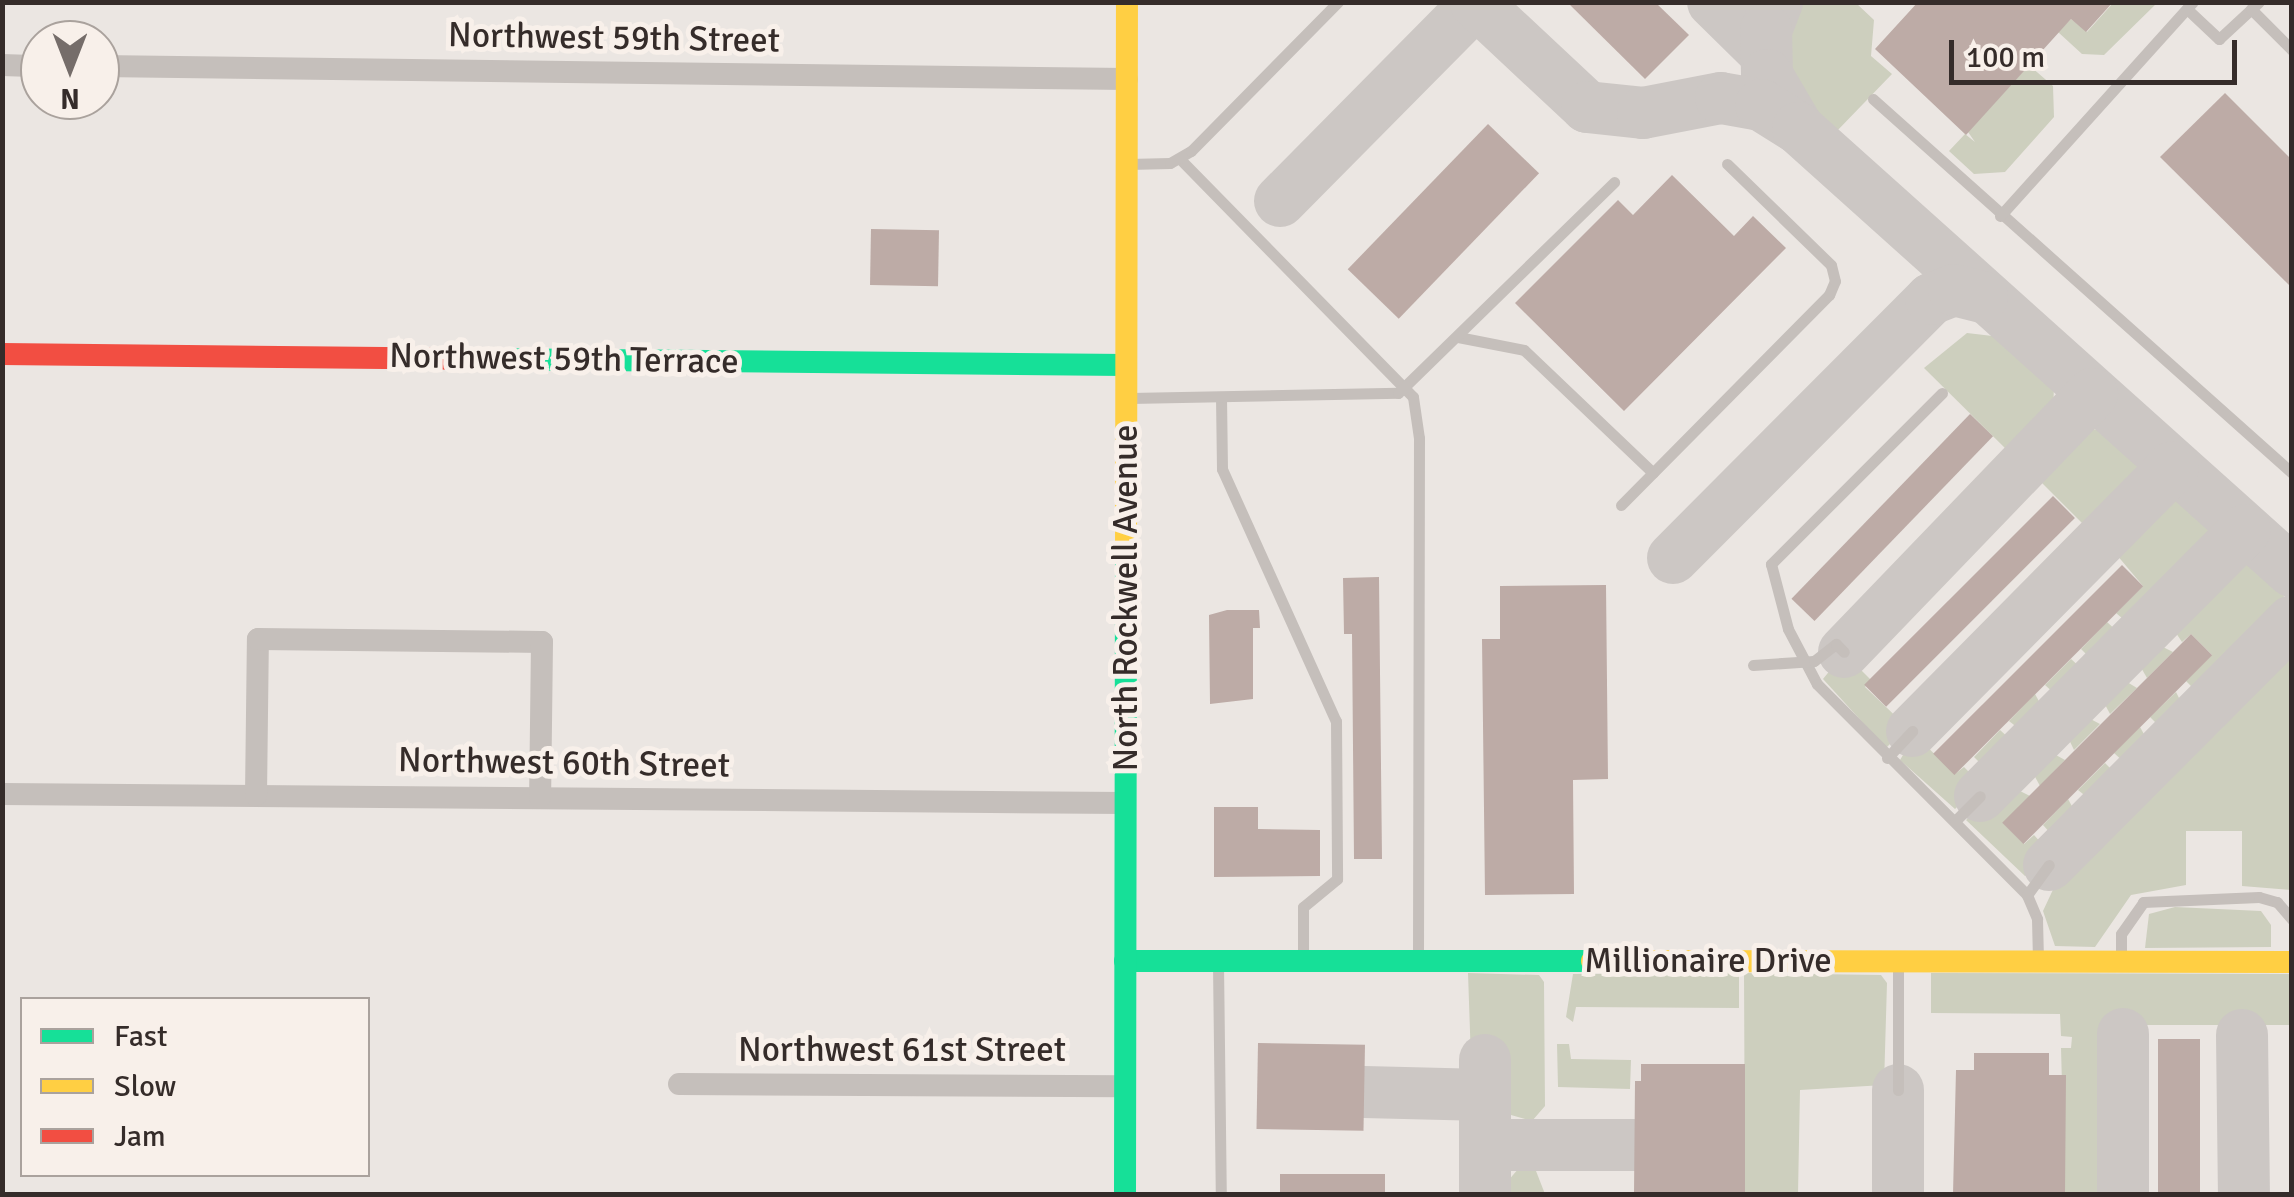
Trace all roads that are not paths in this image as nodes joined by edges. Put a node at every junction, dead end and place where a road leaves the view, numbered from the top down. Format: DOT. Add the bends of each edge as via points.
graph roads {
  1 [pos="1127,2"];
  2 [pos="1338,2"];
  3 [pos="2190,6"];
  4 [pos="2255,6"];
  5 [pos="2292,50"];
  6 [pos="120,66"];
  7 [pos="1127,79"];
  8 [pos="1873,99"];
  9 [pos="1180,160"];
  10 [pos="1127,164"];
  11 [pos="1727,164"];
  12 [pos="1614,182"];
  13 [pos="2000,216"];
  14 [pos="1458,337"];
  15 [pos="2,354"];
  16 [pos="1126,365"];
  17 [pos="1408,387"];
  18 [pos="1942,394"];
  19 [pos="1221,396"];
  20 [pos="1126,398"];
  21 [pos="1652,473"];
  22 [pos="2292,473"];
  23 [pos="1622,505"];
  24 [pos="1844,652"];
  25 [pos="1805,662"];
  26 [pos="1753,664"];
  27 [pos="1912,731"];
  28 [pos="1886,758"];
  29 [pos="2,794"];
  30 [pos="256,794"];
  31 [pos="1980,796"];
  32 [pos="540,797"];
  33 [pos="1125,804"];
  34 [pos="1955,821"];
  35 [pos="2049,866"];
  36 [pos="2026,895"];
  37 [pos="2292,919"];
  38 [pos="1125,960"];
  39 [pos="1218,960"];
  40 [pos="1303,960"];
  41 [pos="1418,960"];
  42 [pos="1898,961"];
  43 [pos="2038,962"];
  44 [pos="2121,962"];
  45 [pos="2292,962"];
  46 [pos="679,1084"];
  47 [pos="1125,1086"];
  48 [pos="1898,1090"];
  49 [pos="1125,1194"];
  50 [pos="1221,1194"];
  1 -- 7 [label="street, North Rockwell Avenue"];
  2 -- 9 [label="lane"];
  3 -- 4 [label="lane" via="2218,39"];
  3 -- 13 [label="lane"];
  4 -- 5 [label="lane"];
  6 -- 7 [label="street, Northwest 59th Street"];
  7 -- 10 [label="street, North Rockwell Avenue"];
  8 -- 13 [label="lane"];
  9 -- 10 [label="lane"];
  9 -- 17 [label="lane"];
  10 -- 16 [label="street, North Rockwell Avenue"];
  11 -- 21 [label="lane" via="1831,265 1834,281 1828,295"];
  12 -- 14 [label="lane"];
  13 -- 22 [label="lane"];
  14 -- 17 [label="lane"];
  14 -- 21 [label="lane" via="1524,350"];
  15 -- 16 [label="street, Northwest 59th Terrace"];
  16 -- 20 [label="street, North Rockwell Avenue"];
  17 -- 19 [label="lane" via="1388,396"];
  17 -- 41 [label="lane" via="1419,438"];
  18 -- 25 [label="lane" via="1772,564 1788,629"];
  19 -- 20 [label="lane"];
  19 -- 40 [label="lane" via="1222,469 1336,721 1337,880 1302,907"];
  20 -- 33 [label="street, North Rockwell Avenue"];
  21 -- 23 [label="lane"];
  24 -- 25 [label="lane" via="1836,644"];
  25 -- 26 [label="lane"];
  25 -- 28 [label="lane" via="1816,684"];
  27 -- 28 [label="lane"];
  28 -- 34 [label="lane"];
  29 -- 30 [label="street, Northwest 60th Street"];
  30 -- 32 [label="street, Northwest 60th Street"];
  30 -- 32 [label="street" via="258,639 504,641 542,642"];
  31 -- 34 [label="lane"];
  32 -- 33 [label="street, Northwest 60th Street"];
  33 -- 38 [label="street, North Rockwell Avenue"];
  34 -- 36 [label="lane"];
  35 -- 36 [label="lane"];
  36 -- 43 [label="lane" via="2037,919"];
  37 -- 44 [label="lane" via="2277,902 2259,897 2143,902 2121,934"];
  38 -- 39 [label="street, Millionaire Drive"];
  38 -- 47 [label="street, North Rockwell Avenue"];
  39 -- 40 [label="street, Millionaire Drive"];
  39 -- 50 [label="lane"];
  40 -- 41 [label="street, Millionaire Drive"];
  41 -- 42 [label="street, Millionaire Drive"];
  42 -- 43 [label="street, Millionaire Drive"];
  42 -- 48 [label="lane"];
  43 -- 44 [label="street, Millionaire Drive"];
  44 -- 45 [label="street, Millionaire Drive"];
  46 -- 47 [label="street, Northwest 61st Street"];
  47 -- 49 [label="street, North Rockwell Avenue"];
}
